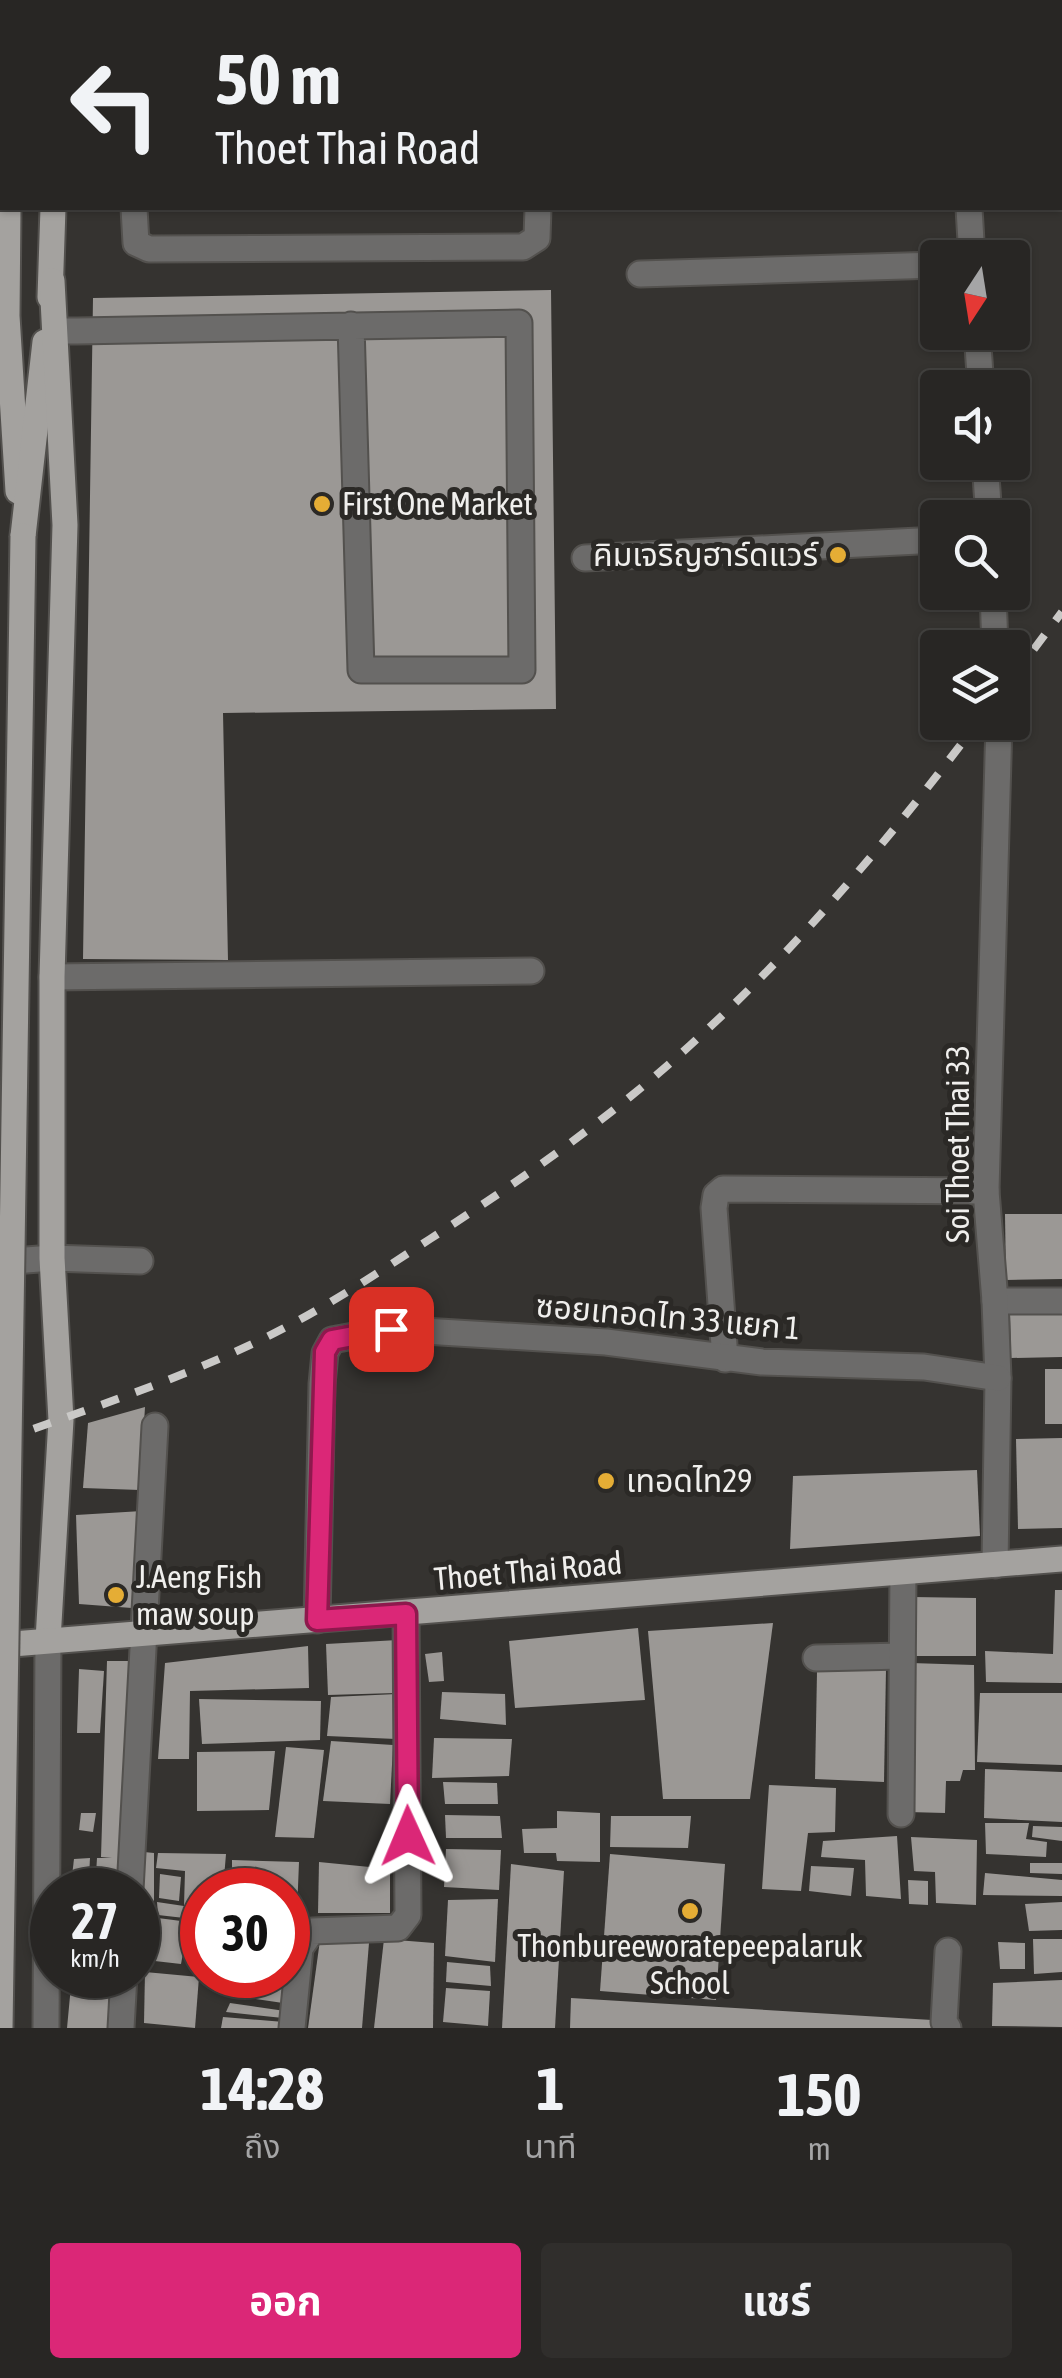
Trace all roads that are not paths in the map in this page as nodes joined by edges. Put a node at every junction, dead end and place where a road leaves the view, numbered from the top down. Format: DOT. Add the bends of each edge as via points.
graph roads {
  1 [pos="8,210"];
  2 [pos="53,210"];
  3 [pos="134,210"];
  4 [pos="538,210"];
  5 [pos="969,210"];
  6 [pos="971,240"];
  7 [pos="920,266"];
  8 [pos="640,274"];
  9 [pos="52,280"];
  10 [pos="351,326"];
  11 [pos="56,331"];
  12 [pos="23,536"];
  13 [pos="920,541"];
  14 [pos="584,558"];
  15 [pos="999,740"];
  16 [pos="531,972"];
  17 [pos="52,977"];
  18 [pos="986,1191"];
  19 [pos="52,1258"];
  20 [pos="140,1261"];
  21 [pos="0,1262"];
  22 [pos="1062,1300"];
  23 [pos="995,1301"];
  24 [pos="725,1359"];
  25 [pos="998,1378"];
  26 [pos="155,1426"];
  27 [pos="1062,1559"];
  28 [pos="994,1565"];
  29 [pos="903,1573"];
  30 [pos="406,1614"];
  31 [pos="317,1620"];
  32 [pos="145,1634"];
  33 [pos="48,1640"];
  34 [pos="0,1645"];
  35 [pos="902,1656"];
  36 [pos="816,1658"];
  37 [pos="901,1814"];
  38 [pos="131,1868"];
  39 [pos="948,1950"];
  40 [pos="123,1998"];
  41 [pos="0,2028"];
  42 [pos="46,2028"];
  43 [pos="121,2028"];
  44 [pos="292,2028"];
  45 [pos="948,2028"];
  1 -- 12 [label="main road" via="10,394"];
  2 -- 9 [label="main road"];
  3 -- 4 [label="street" via="136,243 150,250 523,248 537,238"];
  5 -- 6 [label="street"];
  7 -- 8 [label="street"];
  9 -- 11 [label="main road"];
  9 -- 12 [label="main road"];
  10 -- 10 [label="street" via="519,323 522,670 361,670"];
  10 -- 11 [label="street"];
  11 -- 17 [label="main road" via="65,525"];
  12 -- 41 [label="main road, bridge"];
  13 -- 14 [label="street"];
  15 -- 18 [label="street, Soi Thoet Thai 33"];
  16 -- 17 [label="street"];
  17 -- 19 [label="main road"];
  18 -- 23 [label="street, Soi Thoet Thai 33"];
  18 -- 24 [label="street" via="723,1189 714,1208"];
  19 -- 20 [label="street"];
  19 -- 21 [label="street"];
  19 -- 33 [label="main road" via="61,1420"];
  22 -- 23 [label="street"];
  23 -- 25 [label="street, Soi Thoet Thai 33"];
  24 -- 25 [label="street, ซอยเทอดไท 33 แยก 1" via="924,1367"];
  24 -- 31 [label="street, ซอยเทอดไท 33 แยก 1" via="606,1342 391,1329 332,1340 322,1384"];
  25 -- 28 [label="street, Soi Thoet Thai 33"];
  26 -- 32 [label="street"];
  27 -- 28 [label="main road, Thoet Thai Road"];
  28 -- 29 [label="main road, Thoet Thai Road"];
  29 -- 30 [label="main road, Thoet Thai Road"];
  29 -- 35 [label="street"];
  30 -- 31 [label="main road, Thoet Thai Road"];
  30 -- 44 [label="street" via="408,1915 398,1928 312,1930 300,1948"];
  31 -- 32 [label="main road, Thoet Thai Road"];
  32 -- 33 [label="main road, Thoet Thai Road"];
  32 -- 38 [label="street"];
  33 -- 34 [label="main road, Thoet Thai Road"];
  33 -- 42 [label="street"];
  35 -- 36 [label="street"];
  35 -- 37 [label="street"];
  39 -- 45 [label="street"];
  40 -- 43 [label="street"];
}
